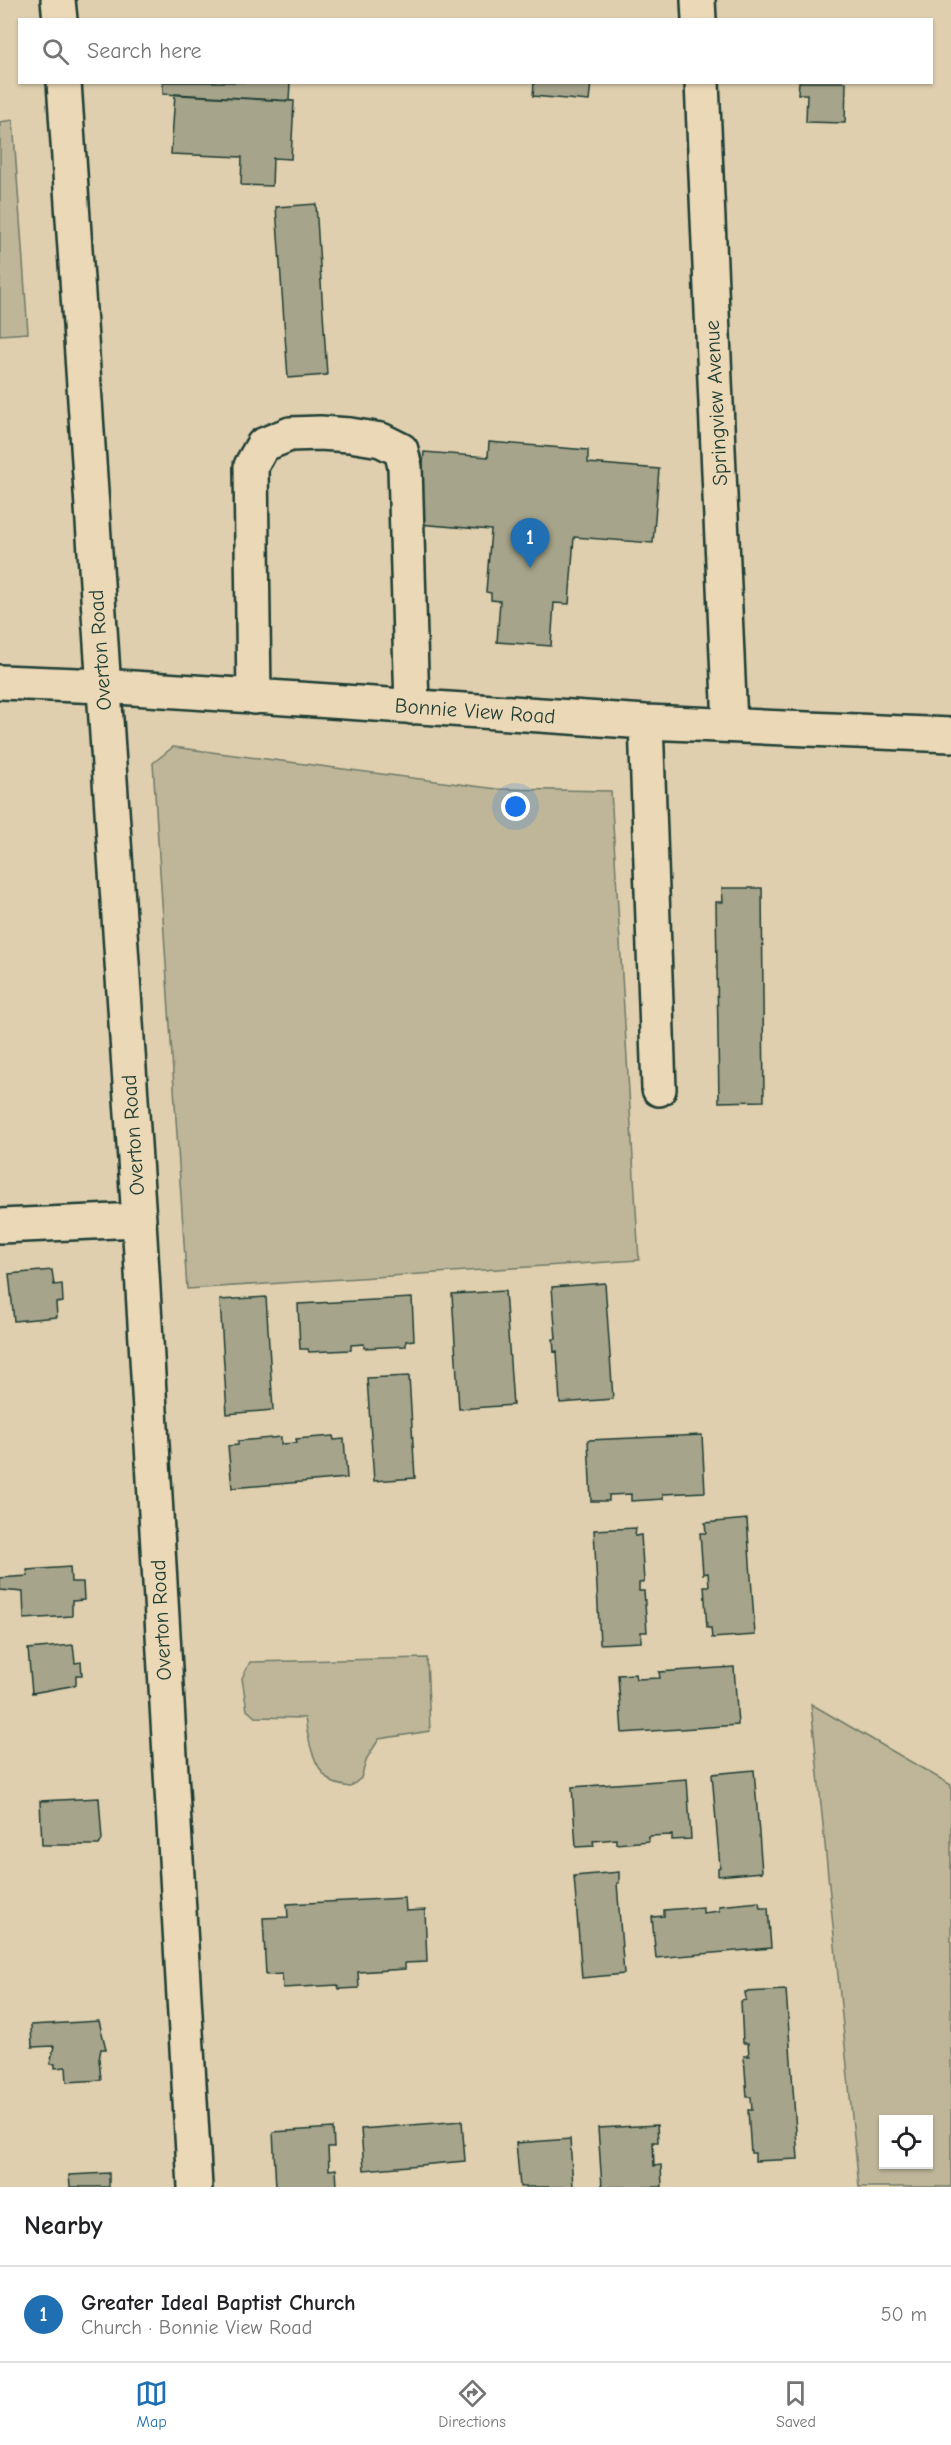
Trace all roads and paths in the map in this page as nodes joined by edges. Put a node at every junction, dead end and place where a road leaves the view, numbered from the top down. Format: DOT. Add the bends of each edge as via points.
graph roads {
  1 [pos="58,0"];
  2 [pos="698,0"];
  3 [pos="60,18"];
  4 [pos="699,18"];
  5 [pos="64,84"];
  6 [pos="702,84"];
  7 [pos="0,682"];
  8 [pos="103,686"];
  9 [pos="254,697"];
  10 [pos="412,707"];
  11 [pos="646,722"];
  12 [pos="730,724"];
  13 [pos="951,735"];
  14 [pos="660,1089"];
  15 [pos="139,1220"];
  16 [pos="0,1226"];
  17 [pos="195,2187"];
  1 -- 3 [label="street"];
  2 -- 4 [label="street"];
  5 -- 8 [label="street, Overton Road"];
  6 -- 12 [label="street, Springview Avenue"];
  7 -- 8 [label="street, Bonnie View Road"];
  8 -- 9 [label="street, Bonnie View Road"];
  8 -- 15 [label="street, Overton Road"];
  9 -- 10 [label="street, Bonnie View Road"];
  9 -- 10 [label="street" via="251,466 263,445 290,434 320,433 381,440 401,450 405,467"];
  10 -- 11 [label="street, Bonnie View Road"];
  11 -- 12 [label="street, Bonnie View Road"];
  11 -- 14 [label="street"];
  12 -- 13 [label="street, Bonnie View Road"];
  15 -- 16 [label="street"];
  15 -- 17 [label="street, Overton Road"];
}
